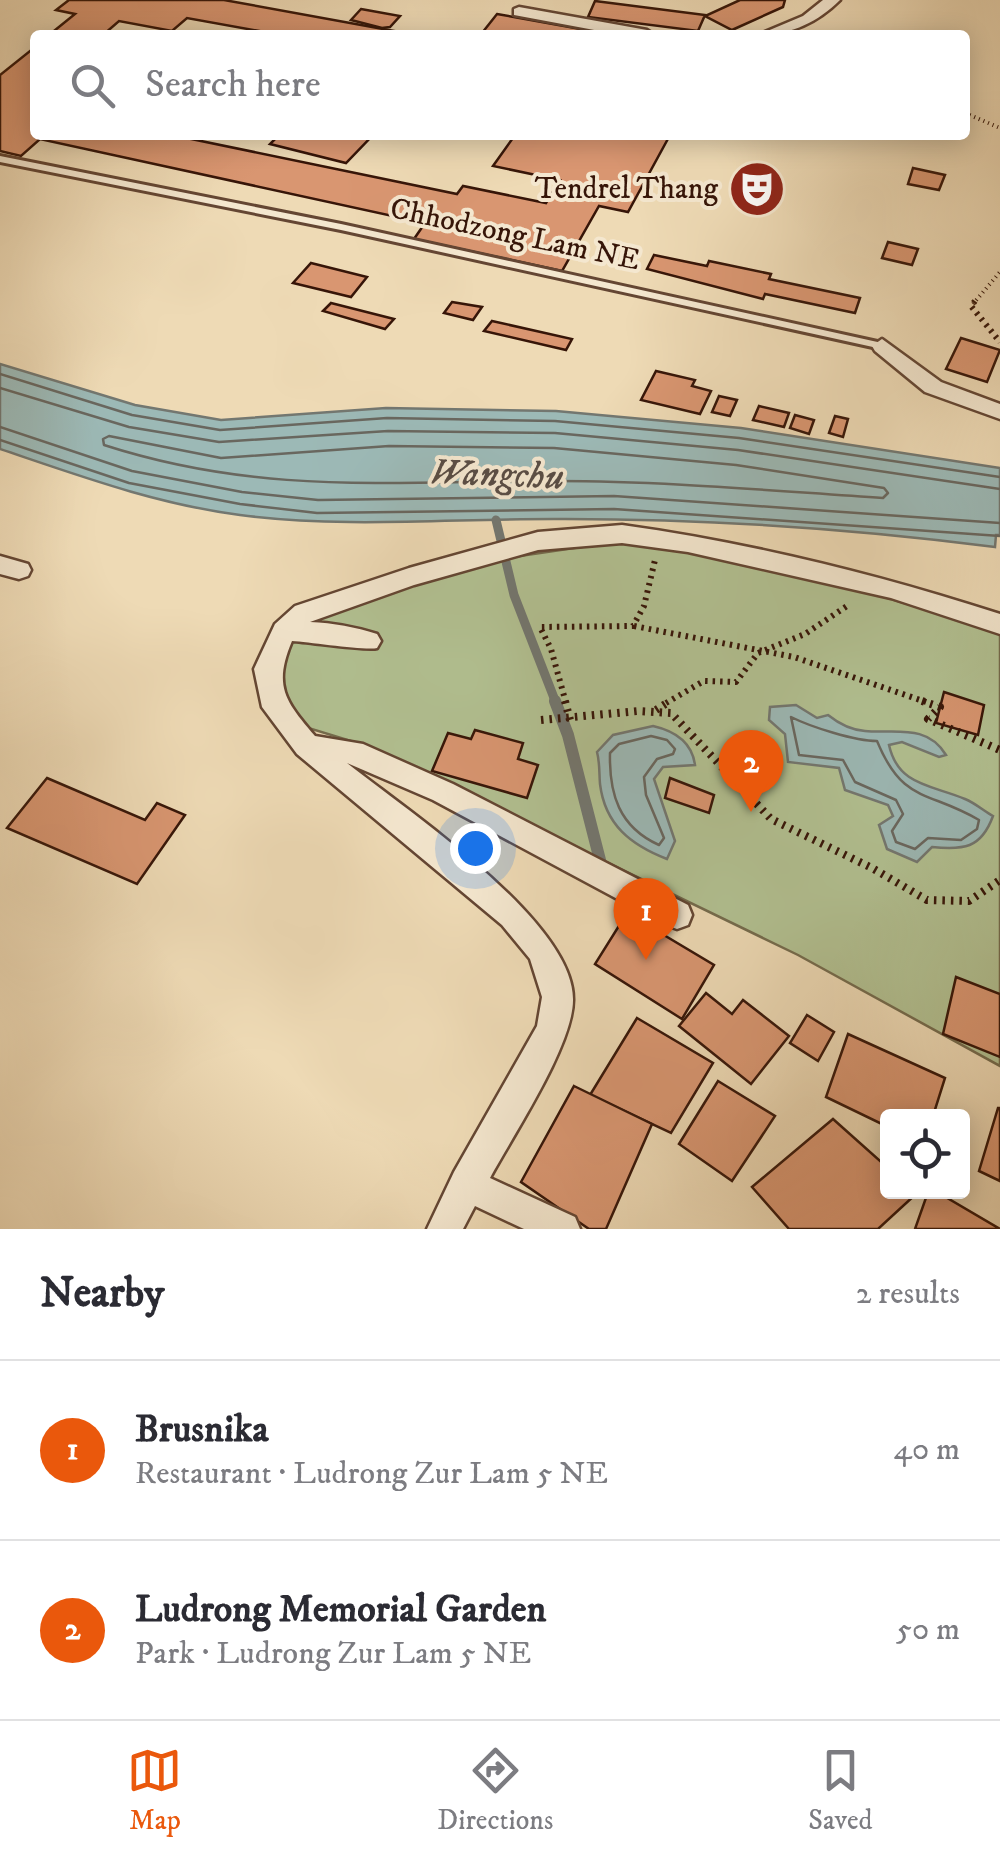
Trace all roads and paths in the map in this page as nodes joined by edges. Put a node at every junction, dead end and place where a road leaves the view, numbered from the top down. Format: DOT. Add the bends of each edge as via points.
graph roads {
  1 [pos="832,0"];
  2 [pos="519,12"];
  3 [pos="619,30"];
  4 [pos="780,30"];
  5 [pos="970,115"];
  6 [pos="1000,128"];
  7 [pos="0,159"];
  8 [pos="1000,272"];
  9 [pos="1000,342"];
  10 [pos="882,346"];
  11 [pos="1000,412"];
  12 [pos="672,555"];
  13 [pos="841,596"];
  14 [pos="1000,624"];
  15 [pos="634,626"];
  16 [pos="284,631"];
  17 [pos="368,641"];
  18 [pos="758,652"];
  19 [pos="655,710"];
  20 [pos="541,720"];
  21 [pos="564,721"];
  22 [pos="307,746"];
  23 [pos="1000,750"];
  24 [pos="1000,880"];
  25 [pos="677,915"];
  26 [pos="466,1184"];
  27 [pos="444,1229"];
  28 [pos="563,1229"];
  1 -- 4 [label="street" via="808,20"];
  2 -- 3 [label="street"];
  5 -- 6 [label="path"];
  7 -- 10 [label="lane, Chhodzong Lam NE"];
  8 -- 9 [label="path" via="971,306"];
  10 -- 11 [label="street, Chhodzong Lam NE" via="933,387"];
  12 -- 15 [label="path" via="655,560"];
  13 -- 18 [label="path" via="856,600 806,634"];
  14 -- 16 [label="street" via="893,588 622,534 538,542 409,577 304,612"];
  15 -- 18 [label="path"];
  15 -- 21 [label="path" via="540,627"];
  16 -- 17 [label="street"];
  16 -- 22 [label="street" via="267,669 275,708"];
  18 -- 19 [label="path" via="736,682 707,677"];
  18 -- 23 [label="path" via="794,656 940,707 928,719"];
  19 -- 21 [label="path" via="627,708"];
  19 -- 24 [label="path" via="671,713 771,819 926,900 969,901"];
  20 -- 21 [label="path"];
  22 -- 25 [label="street" via="352,752 442,792"];
  22 -- 26 [label="street" via="513,915 543,952 558,998 552,1030"];
  26 -- 27 [label="street"];
  26 -- 28 [label="street"];
}
